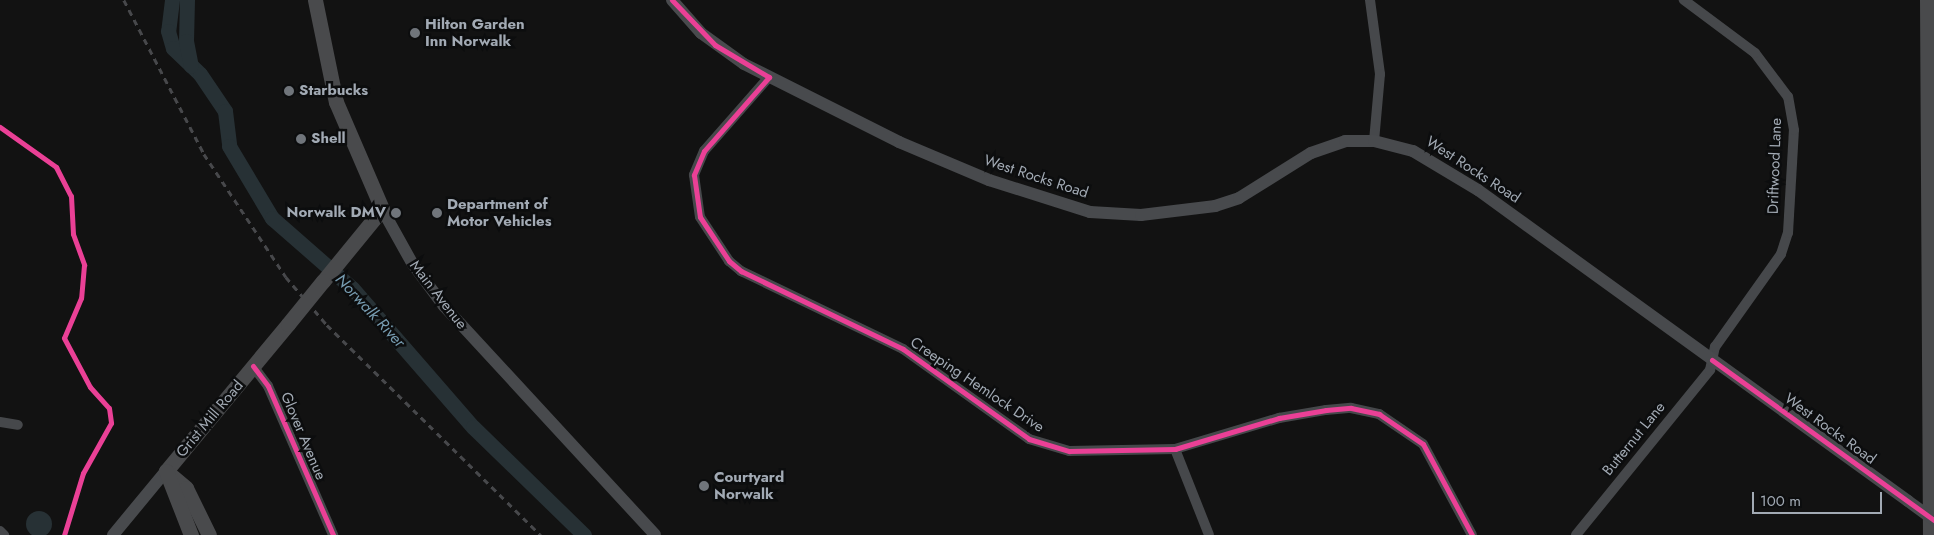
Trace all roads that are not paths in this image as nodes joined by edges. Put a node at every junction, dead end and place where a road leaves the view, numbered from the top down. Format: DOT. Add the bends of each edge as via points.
graph roads {
  1 [pos="315,0"];
  2 [pos="672,0"];
  3 [pos="1370,0"];
  4 [pos="1684,0"];
  5 [pos="1927,0"];
  6 [pos="768,77"];
  7 [pos="1374,141"];
  8 [pos="382,209"];
  9 [pos="1712,360"];
  10 [pos="253,366"];
  11 [pos="0,422"];
  12 [pos="18,425"];
  13 [pos="1174,448"];
  14 [pos="166,471"];
  15 [pos="325,520"];
  16 [pos="1934,520"];
  17 [pos="0,531"];
  18 [pos="4,535"];
  19 [pos="112,535"];
  20 [pos="191,535"];
  21 [pos="209,535"];
  22 [pos="332,535"];
  23 [pos="339,535"];
  24 [pos="655,535"];
  25 [pos="1209,535"];
  26 [pos="1472,535"];
  27 [pos="1576,535"];
  28 [pos="1930,535"];
  1 -- 8 [label="highway, Main Avenue" via="336,102"];
  2 -- 6 [label="main road, West Rocks Road" via="715,45"];
  3 -- 7 [label="street" via="1380,74"];
  4 -- 9 [label="street, Driftwood Lane" via="1768,66 1788,96 1793,119 1793,172 1784,244 1715,347"];
  5 -- 28 [label="highway"];
  6 -- 7 [label="main road, West Rocks Road" via="926,154 1033,196 1090,212 1141,215 1215,206 1239,198 1323,147 1345,141"];
  6 -- 13 [label="street, Creeping Hemlock Drive" via="696,164 694,189 700,217 729,261 757,281 903,350 1038,442 1094,453"];
  7 -- 9 [label="main road, West Rocks Road" via="1413,151 1450,172"];
  8 -- 10 [label="highway, Grist Mill Road, bridge"];
  8 -- 24 [label="main road, Main Avenue" via="412,263 444,306"];
  9 -- 16 [label="main road, West Rocks Road, bridge"];
  9 -- 27 [label="street, Butternut Lane" via="1710,370"];
  10 -- 14 [label="highway, Grist Mill Road"];
  10 -- 15 [label="street, Glover Avenue" via="268,386"];
  11 -- 12 [label="street"];
  13 -- 25 [label="street"];
  13 -- 26 [label="street, Creeping Hemlock Drive" via="1304,413 1351,408 1379,414 1423,444"];
  14 -- 19 [label="main road, Grist Mill Road"];
  14 -- 20 [label="highway"];
  14 -- 21 [label="highway" via="186,488"];
  15 -- 22 [label="street, Glover Avenue"];
  15 -- 23 [label="street, Glover Avenue"];
  17 -- 18 [label="street"];
}
